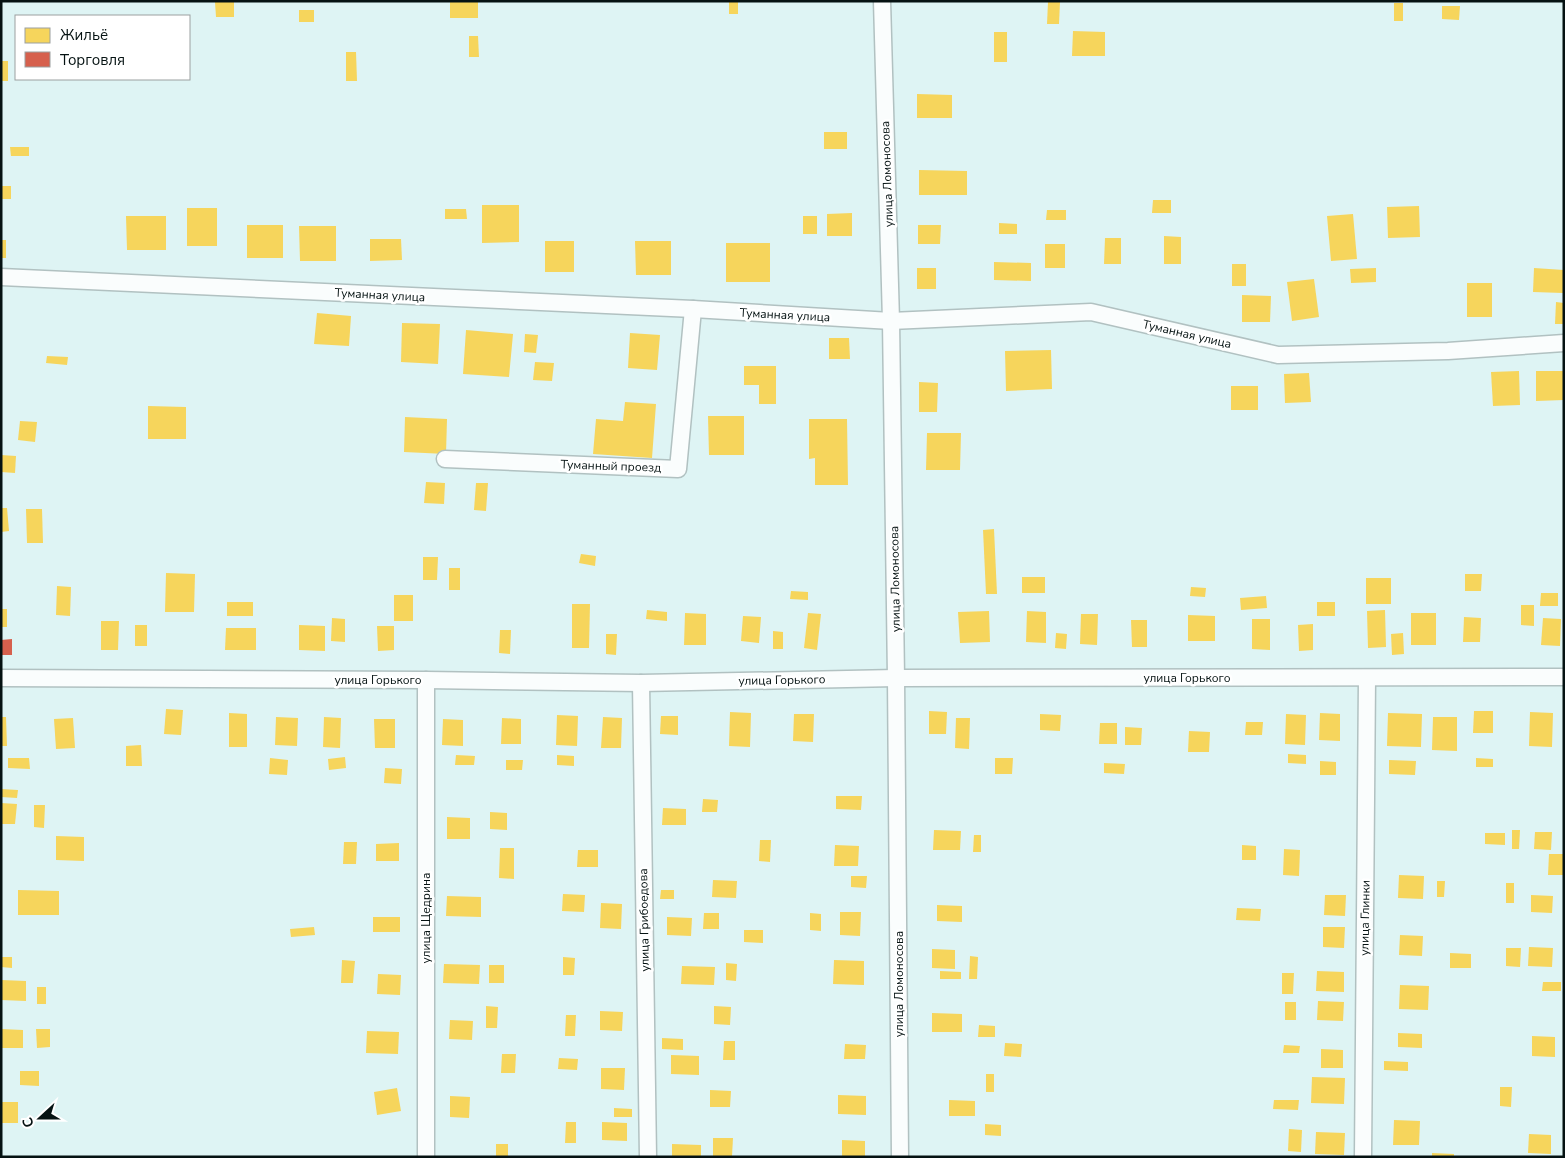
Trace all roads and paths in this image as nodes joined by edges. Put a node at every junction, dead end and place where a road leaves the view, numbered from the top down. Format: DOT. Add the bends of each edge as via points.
graph roads {
  1 [pos="882,1"];
  2 [pos="1,277"];
  3 [pos="693,310"];
  4 [pos="891,321"];
  5 [pos="1564,343"];
  6 [pos="445,459"];
  7 [pos="1564,677"];
  8 [pos="1,678"];
  9 [pos="896,678"];
  10 [pos="1368,679"];
  11 [pos="426,680"];
  12 [pos="641,683"];
  13 [pos="426,1157"];
  14 [pos="648,1157"];
  15 [pos="900,1157"];
  16 [pos="1363,1157"];
  1 -- 4 [label="street, улица Ломоносова"];
  2 -- 3 [label="street, Туманная улица"];
  3 -- 4 [label="street, Туманная улица"];
  3 -- 6 [label="street, Туманный проезд" via="678,468"];
  4 -- 5 [label="street, Туманная улица" via="1090,312 1278,355 1448,351"];
  4 -- 9 [label="street, улица Ломоносова"];
  7 -- 10 [label="street, улица Горького"];
  8 -- 11 [label="street, улица Горького"];
  9 -- 10 [label="street, улица Горького"];
  9 -- 12 [label="street, улица Горького"];
  9 -- 15 [label="street, улица Ломоносова"];
  10 -- 16 [label="street, улица Глинки"];
  11 -- 12 [label="street, улица Горького"];
  11 -- 13 [label="street, улица Щедрина"];
  12 -- 14 [label="street, улица Грибоедова"];
}
